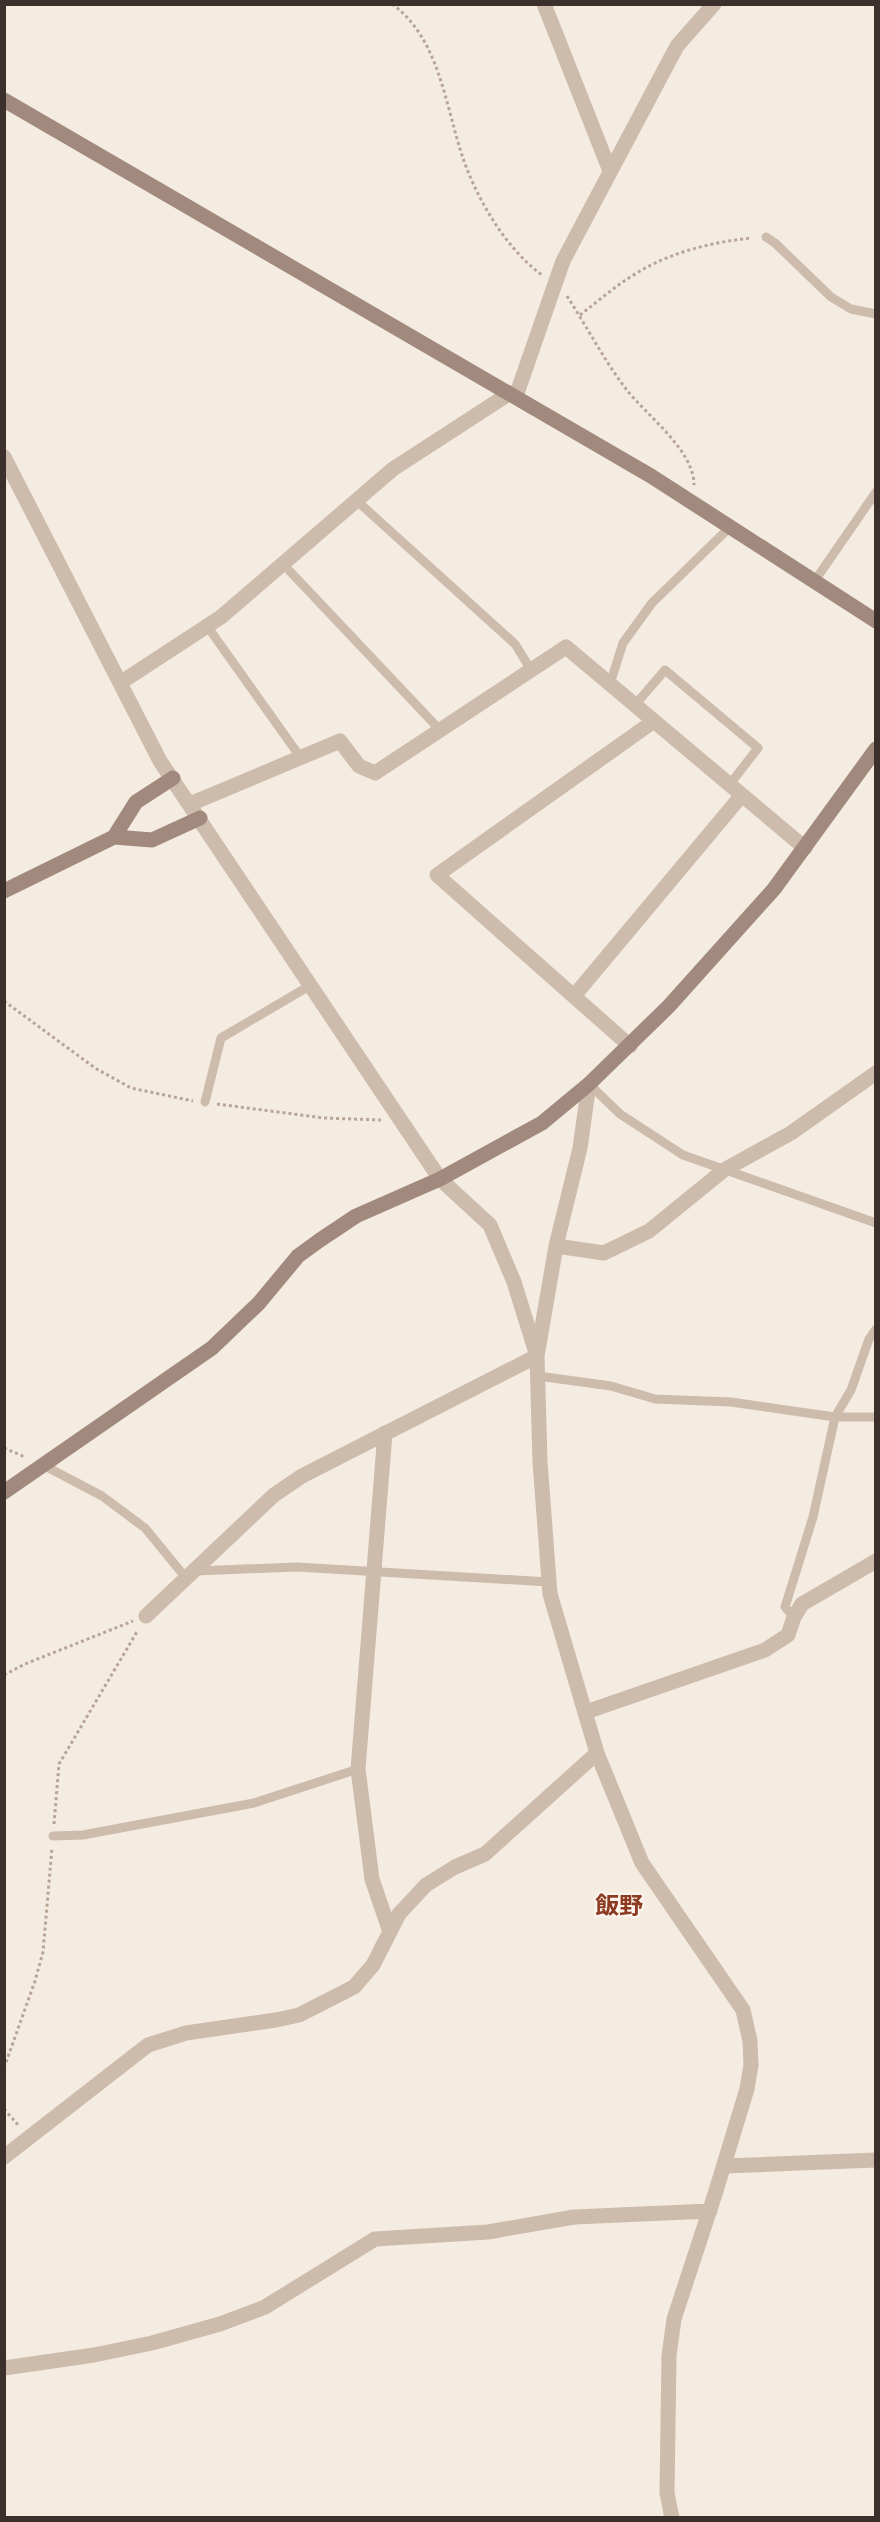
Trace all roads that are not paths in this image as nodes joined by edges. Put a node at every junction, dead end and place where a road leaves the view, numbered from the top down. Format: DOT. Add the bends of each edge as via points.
graph roads {
  1 [pos="544,4"];
  2 [pos="714,4"];
  3 [pos="4,100"];
  4 [pos="610,171"];
  5 [pos="766,237"];
  6 [pos="876,314"];
  7 [pos="513,394"];
  8 [pos="4,457"];
  9 [pos="876,492"];
  10 [pos="356,500"];
  11 [pos="730,527"];
  12 [pos="283,564"];
  13 [pos="814,582"];
  14 [pos="876,621"];
  15 [pos="207,626"];
  16 [pos="531,670"];
  17 [pos="120,683"];
  18 [pos="610,684"];
  19 [pos="635,705"];
  20 [pos="654,721"];
  21 [pos="440,730"];
  22 [pos="876,749"];
  23 [pos="301,758"];
  24 [pos="173,778"];
  25 [pos="730,784"];
  26 [pos="742,795"];
  27 [pos="190,804"];
  28 [pos="200,818"];
  29 [pos="114,837"];
  30 [pos="805,848"];
  31 [pos="4,891"];
  32 [pos="311,985"];
  33 [pos="574,996"];
  34 [pos="630,1046"];
  35 [pos="876,1073"];
  36 [pos="589,1084"];
  37 [pos="205,1102"];
  38 [pos="724,1170"];
  39 [pos="440,1179"];
  40 [pos="876,1223"];
  41 [pos="556,1246"];
  42 [pos="876,1329"];
  43 [pos="537,1356"];
  44 [pos="538,1376"];
  45 [pos="835,1417"];
  46 [pos="876,1417"];
  47 [pos="385,1433"];
  48 [pos="45,1466"];
  49 [pos="4,1492"];
  50 [pos="876,1561"];
  51 [pos="374,1571"];
  52 [pos="190,1574"];
  53 [pos="549,1582"];
  54 [pos="146,1616"];
  55 [pos="794,1617"];
  56 [pos="586,1712"];
  57 [pos="597,1753"];
  58 [pos="358,1769"];
  59 [pos="53,1836"];
  60 [pos="390,1932"];
  61 [pos="4,2157"];
  62 [pos="876,2160"];
  63 [pos="724,2166"];
  64 [pos="710,2211"];
  65 [pos="4,2368"];
  66 [pos="672,2517"];
  1 -- 4 [label="street"];
  2 -- 4 [label="street" via="677,46"];
  3 -- 7 [label="street"];
  4 -- 7 [label="street" via="563,261"];
  5 -- 6 [label="lane" via="831,297 851,309"];
  7 -- 10 [label="street" via="393,469"];
  7 -- 11 [label="street"];
  8 -- 17 [label="street"];
  9 -- 13 [label="lane"];
  10 -- 12 [label="street"];
  10 -- 16 [label="lane" via="514,644"];
  11 -- 13 [label="street"];
  11 -- 18 [label="lane" via="652,603 623,643"];
  12 -- 15 [label="street"];
  12 -- 21 [label="lane"];
  13 -- 14 [label="street"];
  15 -- 17 [label="street"];
  15 -- 23 [label="lane"];
  16 -- 18 [label="street" via="566,647"];
  16 -- 21 [label="street"];
  17 -- 24 [label="street" via="160,761"];
  18 -- 19 [label="street"];
  19 -- 20 [label="street"];
  19 -- 25 [label="lane" via="665,670 716,712 758,748"];
  20 -- 25 [label="street"];
  20 -- 33 [label="street" via="436,875"];
  21 -- 23 [label="street" via="375,773 358,766 340,741"];
  22 -- 30 [label="street"];
  23 -- 27 [label="street"];
  24 -- 27 [label="street"];
  24 -- 29 [label="street" via="136,802"];
  25 -- 26 [label="street"];
  26 -- 30 [label="street"];
  26 -- 33 [label="street"];
  27 -- 28 [label="street"];
  28 -- 29 [label="street" via="152,840"];
  28 -- 32 [label="street"];
  29 -- 31 [label="street"];
  30 -- 34 [label="street" via="717,954"];
  32 -- 37 [label="lane" via="221,1038"];
  32 -- 39 [label="street"];
  33 -- 34 [label="street"];
  34 -- 36 [label="street"];
  35 -- 38 [label="street" via="791,1133"];
  36 -- 38 [label="lane" via="620,1114 682,1155"];
  36 -- 39 [label="street" via="542,1123"];
  36 -- 41 [label="street" via="580,1148"];
  38 -- 40 [label="lane"];
  38 -- 41 [label="street" via="649,1231 604,1253"];
  39 -- 43 [label="street" via="490,1225 514,1282"];
  39 -- 48 [label="street" via="356,1216 320,1240 298,1256 259,1303 212,1348"];
  41 -- 43 [label="street"];
  42 -- 45 [label="lane" via="868,1339 851,1390"];
  43 -- 44 [label="street"];
  43 -- 47 [label="street"];
  44 -- 45 [label="lane" via="611,1386 655,1399 731,1402"];
  44 -- 53 [label="street"];
  45 -- 46 [label="lane"];
  45 -- 55 [label="lane" via="813,1517 785,1607"];
  47 -- 51 [label="street"];
  47 -- 52 [label="street" via="274,1495"];
  48 -- 49 [label="street"];
  48 -- 52 [label="lane" via="102,1496 145,1528"];
  50 -- 55 [label="street" via="802,1604"];
  51 -- 52 [label="lane" via="297,1567"];
  51 -- 53 [label="lane"];
  51 -- 58 [label="street"];
  52 -- 54 [label="street"];
  53 -- 56 [label="street"];
  55 -- 56 [label="street" via="788,1635 765,1650"];
  56 -- 57 [label="street"];
  57 -- 60 [label="street" via="485,1854 426,1885 399,1914"];
  57 -- 63 [label="street" via="642,1863 743,2010 751,2065"];
  58 -- 59 [label="lane" via="254,1803 83,1835"];
  58 -- 60 [label="street" via="372,1878"];
  60 -- 61 [label="street" via="374,1965 354,1987 299,2015 186,2033 148,2045"];
  62 -- 63 [label="street"];
  63 -- 64 [label="street"];
  64 -- 65 [label="street" via="574,2217 488,2232 375,2239 265,2307 220,2324 94,2355"];
  64 -- 66 [label="street" via="674,2319 669,2356 667,2493"];
}
